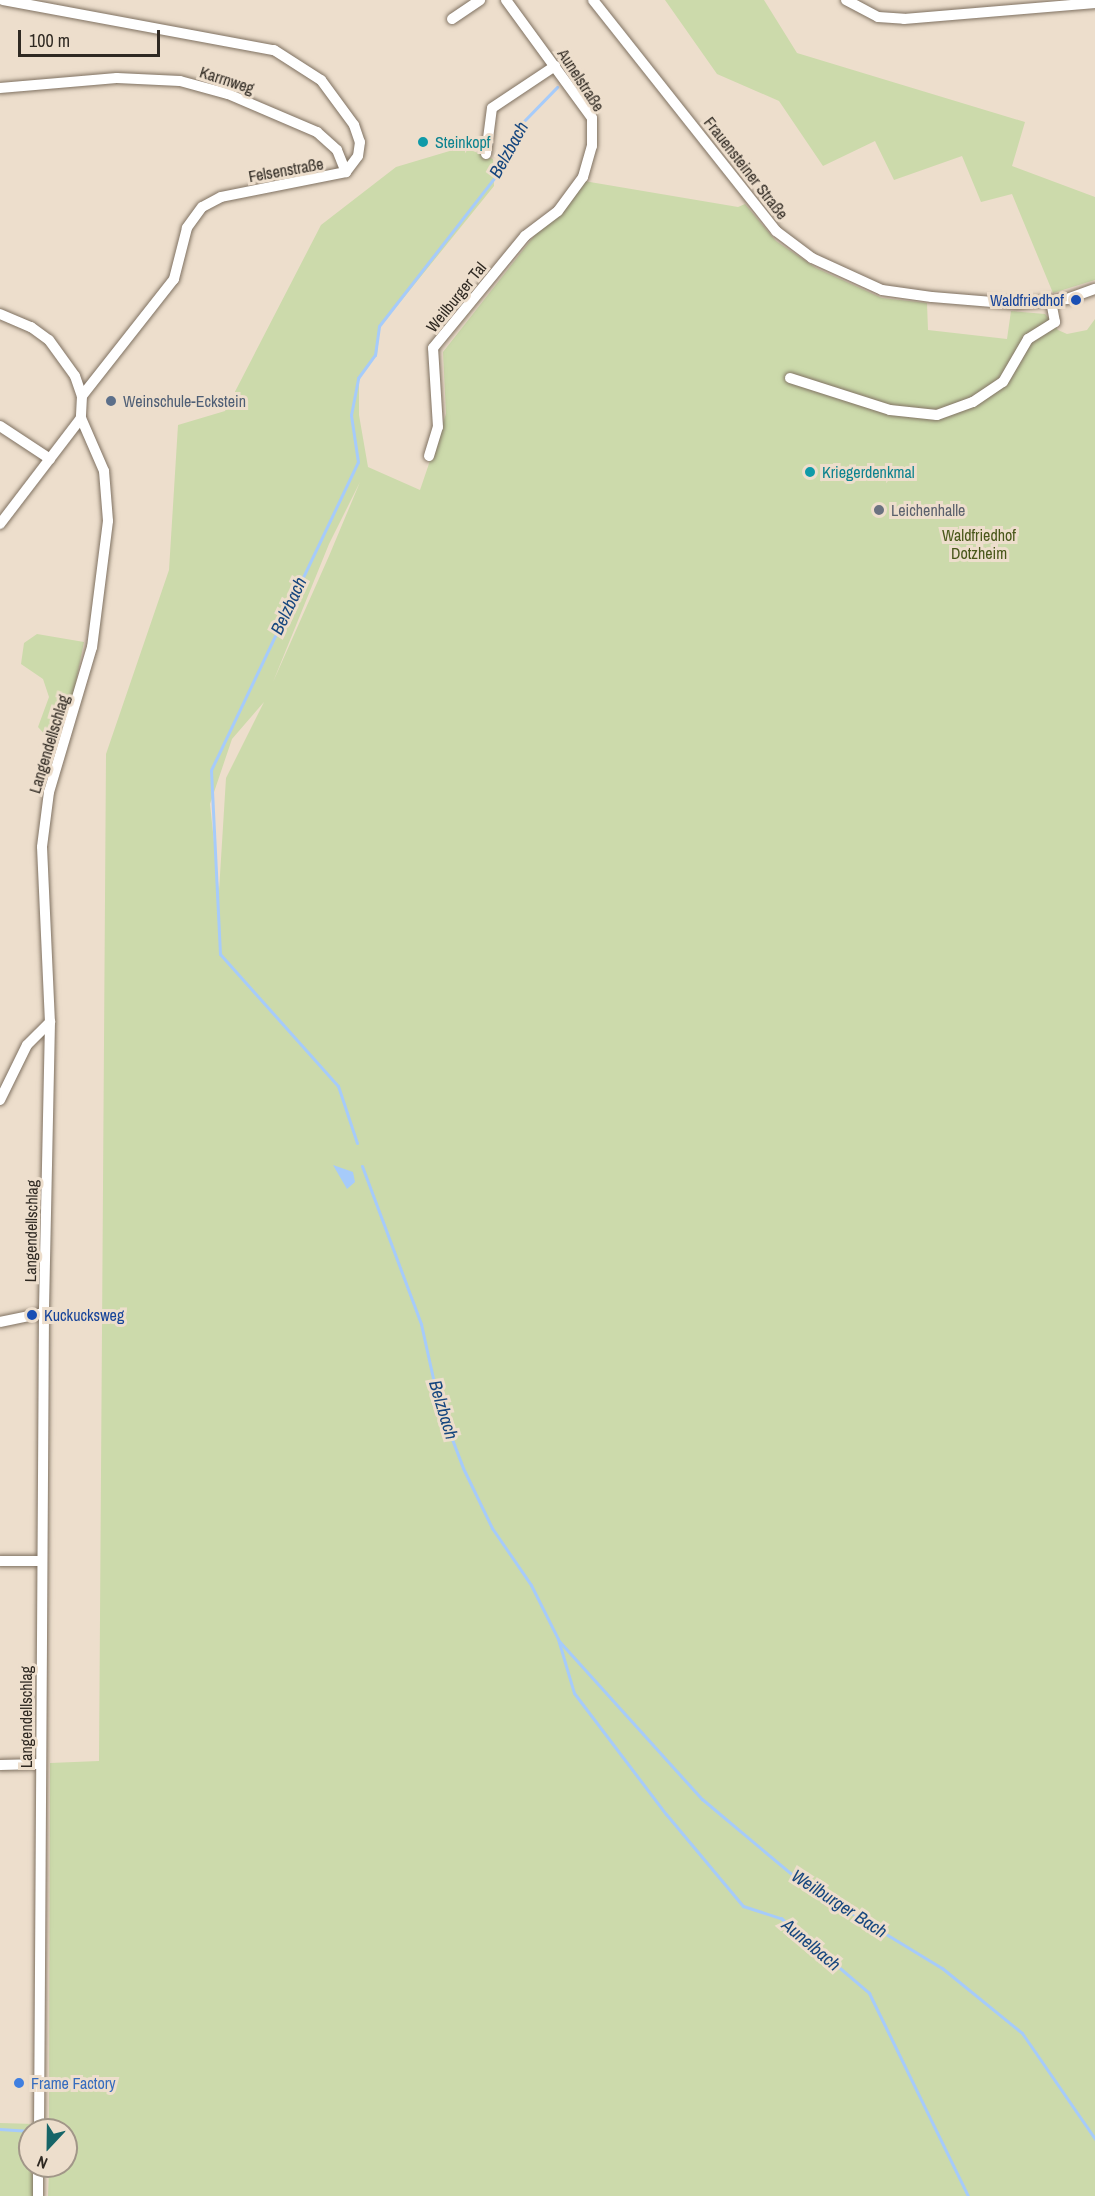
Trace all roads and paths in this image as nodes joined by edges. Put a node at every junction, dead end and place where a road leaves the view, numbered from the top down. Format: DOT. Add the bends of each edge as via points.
graph roads {
  1 [pos="3,0"];
  2 [pos="480,0"];
  3 [pos="506,0"];
  4 [pos="593,0"];
  5 [pos="846,0"];
  6 [pos="1095,3"];
  7 [pos="452,19"];
  8 [pos="555,66"];
  9 [pos="0,88"];
  10 [pos="486,154"];
  11 [pos="346,172"];
  12 [pos="525,236"];
  13 [pos="1095,290"];
  14 [pos="1051,301"];
  15 [pos="0,314"];
  16 [pos="790,378"];
  17 [pos="82,396"];
  18 [pos="81,418"];
  19 [pos="0,426"];
  20 [pos="429,456"];
  21 [pos="50,459"];
  22 [pos="0,524"];
  23 [pos="50,1022"];
  24 [pos="0,1100"];
  25 [pos="44,1313"];
  26 [pos="0,1322"];
  27 [pos="0,1561"];
  28 [pos="41,1561"];
  29 [pos="40,1764"];
  30 [pos="0,1765"];
  31 [pos="39,2118"];
  32 [pos="38,2178"];
  33 [pos="38,2196"];
  1 -- 11 [label="street, Felsenstraße" via="274,50 321,80 354,125 360,148"];
  2 -- 7 [label="street"];
  3 -- 8 [label="street, Aunelstraße"];
  4 -- 14 [label="street, Frauensteiner Straße" via="776,231 812,258 882,290 988,303"];
  5 -- 6 [label="street" via="878,17 904,19"];
  8 -- 10 [label="street" via="492,108"];
  8 -- 12 [label="street, Aunelstraße" via="592,118 591,146 583,177 558,210"];
  9 -- 11 [label="street, Karrnweg" via="117,78 180,81 228,94 317,132 337,150"];
  11 -- 17 [label="street, Felsenstraße" via="221,197 202,207 187,228 174,279"];
  12 -- 20 [label="street, Weilburger Tal" via="433,348 438,427"];
  13 -- 14 [label="street, Frauensteiner Straße"];
  14 -- 16 [label="street" via="1055,322 1028,339 1010,374 997,388 937,415 890,410"];
  15 -- 17 [label="street" via="31,327 49,340 63,357"];
  17 -- 18 [label="street"];
  18 -- 21 [label="street"];
  18 -- 23 [label="street, Langendellschlag" via="104,471 108,522 92,646 43,822"];
  19 -- 21 [label="street"];
  21 -- 22 [label="street"];
  23 -- 24 [label="street" via="27,1045"];
  23 -- 25 [label="street, Langendellschlag"];
  25 -- 26 [label="street"];
  25 -- 28 [label="street, Langendellschlag"];
  27 -- 28 [label="street"];
  28 -- 29 [label="street, Langendellschlag"];
  29 -- 30 [label="street"];
  29 -- 31 [label="street, Langendellschlag"];
  32 -- 33 [label="street"];
}
